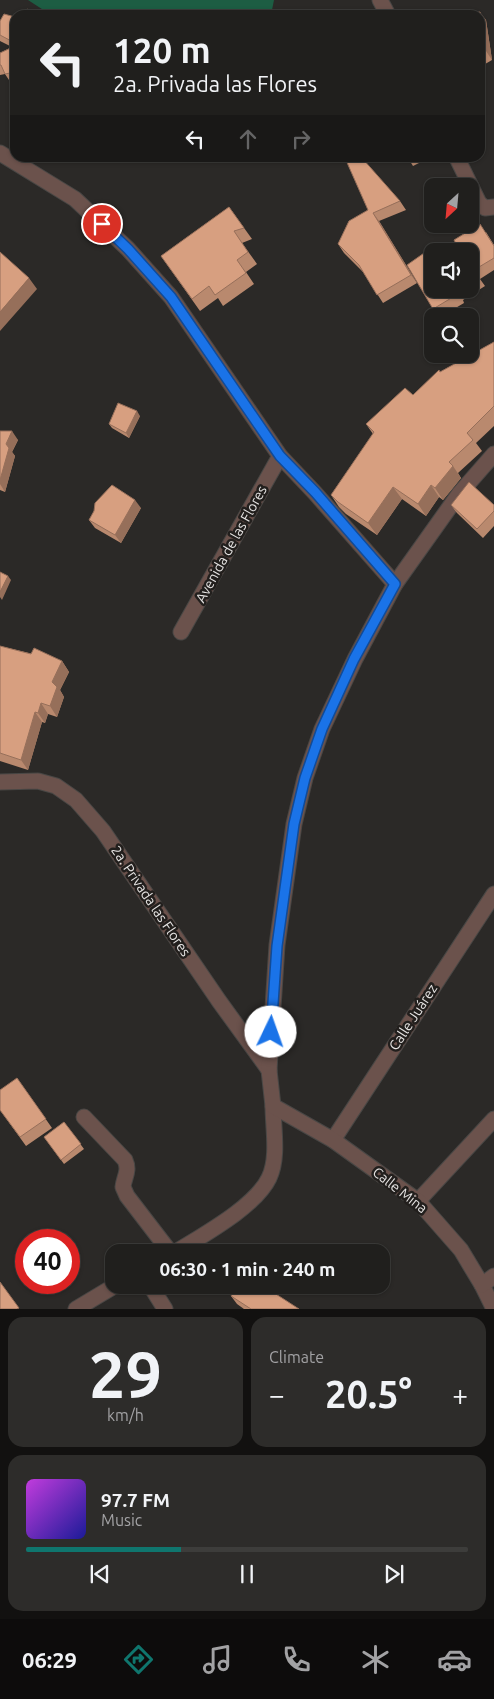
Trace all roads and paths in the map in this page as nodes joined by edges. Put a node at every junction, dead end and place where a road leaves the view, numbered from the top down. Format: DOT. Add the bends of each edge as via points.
graph roads {
  1 [pos="15,162"];
  2 [pos="459,162"];
  3 [pos="494,207"];
  4 [pos="494,454"];
  5 [pos="280,456"];
  6 [pos="395,584"];
  7 [pos="181,632"];
  8 [pos="0,782"];
  9 [pos="494,894"];
  10 [pos="269,1070"];
  11 [pos="273,1106"];
  12 [pos="84,1117"];
  13 [pos="494,1119"];
  14 [pos="333,1140"];
  15 [pos="418,1201"];
  16 [pos="164,1244"];
  17 [pos="188,1244"];
  18 [pos="488,1280"];
  19 [pos="105,1292"];
  20 [pos="156,1294"];
  21 [pos="76,1309"];
  22 [pos="165,1309"];
  23 [pos="494,1309"];
  1 -- 5 [label="street" via="76,199 128,249 171,297"];
  2 -- 3 [label="street" via="479,203 485,208"];
  4 -- 6 [label="street" via="459,494"];
  5 -- 6 [label="street"];
  5 -- 7 [label="street, Avenida de las Flores"];
  6 -- 10 [label="street" via="354,659 322,729 305,778 294,824 277,946"];
  8 -- 10 [label="street, 2a. Privada las Flores" via="38,781 56,786 76,800 103,831"];
  9 -- 14 [label="street, Calle Juárez"];
  10 -- 11 [label="street"];
  11 -- 14 [label="street, Calle Mina"];
  11 -- 17 [label="street" via="274,1155 270,1177 260,1192 238,1212"];
  12 -- 16 [label="street" via="125,1160 128,1172 123,1187 127,1196"];
  13 -- 15 [label="street"];
  14 -- 15 [label="street, Calle Mina"];
  15 -- 18 [label="street, Calle Mina"];
  18 -- 23 [label="street, Calle Mina"];
  19 -- 21 [label="street"];
  20 -- 22 [label="street"];
}
